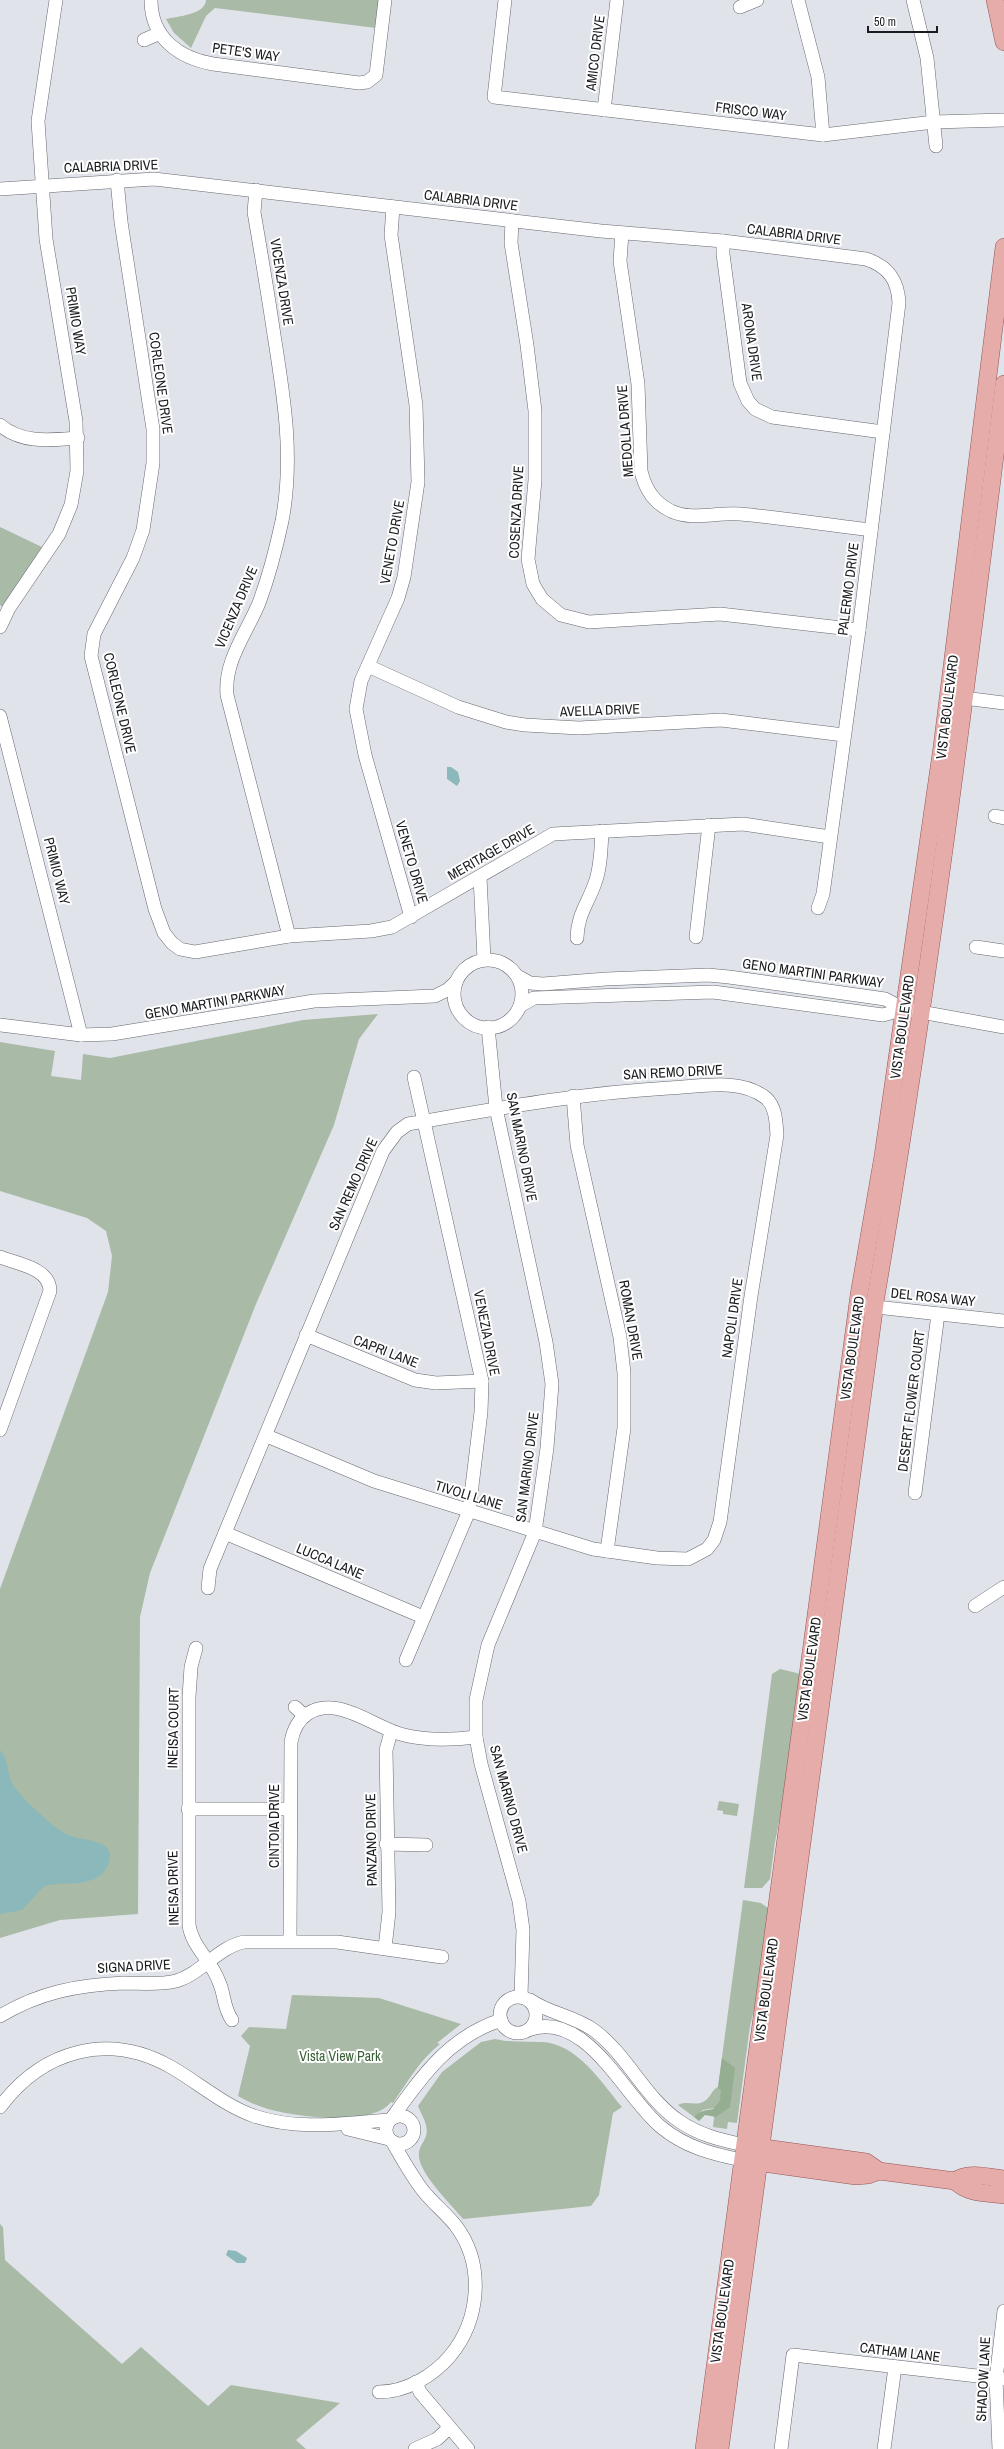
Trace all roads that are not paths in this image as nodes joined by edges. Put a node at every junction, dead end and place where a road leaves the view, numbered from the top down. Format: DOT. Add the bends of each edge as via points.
graph roads {
  1 [pos="56,0"];
  2 [pos="151,0"];
  3 [pos="385,0"];
  4 [pos="505,0"];
  5 [pos="617,0"];
  6 [pos="757,0"];
  7 [pos="798,0"];
  8 [pos="913,0"];
  9 [pos="995,0"];
  10 [pos="740,7"];
  11 [pos="160,33"];
  12 [pos="144,40"];
  13 [pos="1004,42"];
  14 [pos="604,110"];
  15 [pos="1004,120"];
  16 [pos="934,122"];
  17 [pos="823,135"];
  18 [pos="936,146"];
  19 [pos="117,180"];
  20 [pos="42,186"];
  21 [pos="0,189"];
  22 [pos="256,190"];
  23 [pos="393,207"];
  24 [pos="512,221"];
  25 [pos="622,233"];
  26 [pos="723,242"];
  27 [pos="1004,247"];
  28 [pos="891,275"];
  29 [pos="1004,384"];
  30 [pos="0,425"];
  31 [pos="883,432"];
  32 [pos="78,438"];
  33 [pos="871,530"];
  34 [pos="0,627"];
  35 [pos="859,630"];
  36 [pos="368,666"];
  37 [pos="957,697"];
  38 [pos="1004,703"];
  39 [pos="0,716"];
  40 [pos="844,735"];
  41 [pos="709,825"];
  42 [pos="602,831"];
  43 [pos="830,837"];
  44 [pos="480,877"];
  45 [pos="818,908"];
  46 [pos="412,917"];
  47 [pos="289,936"];
  48 [pos="696,937"];
  49 [pos="576,938"];
  50 [pos="178,947"];
  51 [pos="976,947"];
  52 [pos="1004,951"];
  53 [pos="484,959"];
  54 [pos="519,977"];
  55 [pos="456,982"];
  56 [pos="435,996"];
  57 [pos="520,1006"];
  58 [pos="455,1007"];
  59 [pos="904,1009"];
  60 [pos="921,1012"];
  61 [pos="0,1025"];
  62 [pos="488,1027"];
  63 [pos="1004,1027"];
  64 [pos="81,1035"];
  65 [pos="414,1077"];
  66 [pos="573,1096"];
  67 [pos="766,1099"];
  68 [pos="496,1108"];
  69 [pos="425,1121"];
  70 [pos="0,1258"];
  71 [pos="858,1305"];
  72 [pos="875,1307"];
  73 [pos="938,1314"];
  74 [pos="1004,1320"];
  75 [pos="306,1336"];
  76 [pos="482,1381"];
  77 [pos="0,1430"];
  78 [pos="267,1436"];
  79 [pos="915,1493"];
  80 [pos="469,1511"];
  81 [pos="535,1532"];
  82 [pos="225,1533"];
  83 [pos="712,1543"];
  84 [pos="607,1551"];
  85 [pos="1004,1587"];
  86 [pos="208,1588"];
  87 [pos="975,1606"];
  88 [pos="423,1617"];
  89 [pos="196,1648"];
  90 [pos="406,1660"];
  91 [pos="391,1732"];
  92 [pos="476,1737"];
  93 [pos="290,1809"];
  94 [pos="188,1810"];
  95 [pos="386,1844"];
  96 [pos="426,1845"];
  97 [pos="290,1941"];
  98 [pos="385,1948"];
  99 [pos="442,1957"];
  100 [pos="207,1962"];
  101 [pos="525,1998"];
  102 [pos="0,2016"];
  103 [pos="232,2020"];
  104 [pos="500,2020"];
  105 [pos="528,2030"];
  106 [pos="412,2091"];
  107 [pos="0,2107"];
  108 [pos="391,2119"];
  109 [pos="411,2120"];
  110 [pos="331,2125"];
  111 [pos="391,2140"];
  112 [pos="410,2141"];
  113 [pos="743,2152"];
  114 [pos="760,2155"];
  115 [pos="410,2169"];
  116 [pos="1004,2180"];
  117 [pos="955,2181"];
  118 [pos="1004,2196"];
  119 [pos="1004,2311"];
  120 [pos="895,2367"];
  121 [pos="1000,2379"];
  122 [pos="416,2382"];
  123 [pos="379,2392"];
  124 [pos="709,2406"];
  125 [pos="449,2428"];
  126 [pos="415,2449"];
  127 [pos="468,2449"];
  128 [pos="704,2449"];
  129 [pos="716,2449"];
  130 [pos="720,2449"];
  131 [pos="780,2449"];
  132 [pos="884,2449"];
  133 [pos="999,2449"];
  1 -- 20 [label="street, PRIMIO WAY" via="38,112"];
  2 -- 11 [label="street, PETE'S WAY" via="153,18"];
  3 -- 11 [label="street, PETE'S WAY" via="373,82 359,83 205,63 178,53"];
  4 -- 14 [label="street, FRISCO WAY" via="494,97"];
  5 -- 14 [label="street, AMICO DRIVE"];
  6 -- 10 [label="street"];
  7 -- 17 [label="street" via="818,78"];
  8 -- 16 [label="street" via="927,58"];
  9 -- 13 [label="main road"];
  11 -- 12 [label="street"];
  14 -- 17 [label="street, FRISCO WAY"];
  15 -- 16 [label="street, FRISCO WAY"];
  16 -- 17 [label="street, FRISCO WAY"];
  16 -- 18 [label="street"];
  19 -- 20 [label="street, CALABRIA DRIVE"];
  19 -- 22 [label="street, CALABRIA DRIVE" via="154,178"];
  19 -- 50 [label="street, CORLEONE DRIVE" via="121,222 153,429 153,463 143,530 133,558 94,634 91,656 155,909 164,933"];
  20 -- 21 [label="street, CALABRIA DRIVE"];
  20 -- 32 [label="street, PRIMIO WAY" via="46,239"];
  22 -- 23 [label="street, CALABRIA DRIVE"];
  22 -- 47 [label="street, VICENZA DRIVE" via="254,212 285,405 288,462 282,519 268,575 253,616 231,661 226,683 227,696"];
  23 -- 24 [label="street, CALABRIA DRIVE"];
  23 -- 36 [label="street, VENETO DRIVE" via="391,235 414,384 418,482 404,576 398,598"];
  24 -- 25 [label="street, CALABRIA DRIVE"];
  24 -- 35 [label="street, COSENZA DRIVE" via="511,243 535,411 535,480 528,559 533,584 542,599 561,615 589,622 720,614"];
  25 -- 26 [label="street, CALABRIA DRIVE"];
  25 -- 33 [label="street, MEDOLLA DRIVE" via="620,261 638,384 641,471 654,499 667,509 682,515 740,514"];
  26 -- 28 [label="street, CALABRIA DRIVE" via="866,259 876,262"];
  26 -- 31 [label="street, ARONA DRIVE" via="722,254 740,383 748,402 763,414 772,417"];
  27 -- 37 [label="main road, VISTA BOULEVARD"];
  28 -- 31 [label="street, PALERMO DRIVE" via="896,283 899,303"];
  29 -- 37 [label="main road, VISTA BOULEVARD"];
  30 -- 32 [label="street" via="13,434 31,439"];
  31 -- 33 [label="street, PALERMO DRIVE"];
  32 -- 34 [label="street, PRIMIO WAY" via="75,484 67,516 49,552 9,608"];
  33 -- 35 [label="street, PALERMO DRIVE"];
  35 -- 40 [label="street, PALERMO DRIVE"];
  36 -- 40 [label="street, AVELLA DRIVE" via="458,707 506,722 525,725 579,728 721,720"];
  36 -- 46 [label="street, VENETO DRIVE" via="357,698 357,721"];
  37 -- 38 [label="street"];
  37 -- 59 [label="main road, VISTA BOULEVARD"];
  37 -- 60 [label="main road, VISTA BOULEVARD"];
  39 -- 64 [label="street, PRIMIO WAY"];
  40 -- 43 [label="street, PALERMO DRIVE"];
  41 -- 42 [label="street, MERITAGE DRIVE"];
  41 -- 43 [label="street, MERITAGE DRIVE" via="743,824"];
  41 -- 48 [label="street"];
  42 -- 44 [label="street, MERITAGE DRIVE" via="553,834"];
  42 -- 49 [label="street" via="597,876 577,923"];
  43 -- 45 [label="street, PALERMO DRIVE" via="823,894"];
  44 -- 46 [label="street, MERITAGE DRIVE"];
  44 -- 53 [label="street"];
  46 -- 47 [label="street, MERITAGE DRIVE" via="392,927 371,931"];
  47 -- 50 [label="street, MERITAGE DRIVE" via="206,952 188,951"];
  51 -- 52 [label="street"];
  53 -- 54 [label="street" via="506,965"];
  53 -- 55 [label="street" via="468,966"];
  54 -- 57 [label="street" via="522,996"];
  54 -- 59 [label="street, GENO MARTINI PARKWAY" via="530,983 543,984 606,979 729,977 886,999"];
  55 -- 56 [label="street"];
  55 -- 58 [label="street" via="453,994"];
  56 -- 58 [label="street"];
  56 -- 64 [label="street, GENO MARTINI PARKWAY" via="314,1001 129,1032"];
  57 -- 59 [label="street" via="534,998 714,992 883,1015"];
  57 -- 62 [label="street" via="510,1019 500,1026"];
  58 -- 62 [label="street" via="471,1024"];
  59 -- 60 [label="street"];
  59 -- 71 [label="main road, VISTA BOULEVARD" via="882,1164"];
  60 -- 63 [label="street"];
  60 -- 72 [label="main road, VISTA BOULEVARD"];
  61 -- 64 [label="street, GENO MARTINI PARKWAY"];
  62 -- 68 [label="street, SAN MARINO DRIVE"];
  65 -- 69 [label="street, VENEZIA DRIVE"];
  66 -- 67 [label="street, SAN REMO DRIVE" via="727,1085 747,1088"];
  66 -- 68 [label="street, SAN REMO DRIVE"];
  66 -- 84 [label="street, ROMAN DRIVE" via="577,1145 620,1337 624,1373 624,1428"];
  67 -- 83 [label="street, NAPOLI DRIVE" via="775,1112 777,1135 751,1296 720,1522"];
  68 -- 69 [label="street, SAN REMO DRIVE"];
  68 -- 81 [label="street, SAN MARINO DRIVE" via="546,1342 552,1384 545,1463"];
  69 -- 75 [label="street, SAN REMO DRIVE" via="408,1124 397,1132 383,1151"];
  69 -- 76 [label="street, VENEZIA DRIVE"];
  70 -- 77 [label="street" via="53,1277 50,1297"];
  71 -- 72 [label="street, DEL ROSA WAY"];
  71 -- 113 [label="main road, VISTA BOULEVARD"];
  72 -- 73 [label="street, DEL ROSA WAY"];
  72 -- 114 [label="main road, VISTA BOULEVARD"];
  73 -- 74 [label="street, DEL ROSA WAY"];
  73 -- 79 [label="street, DESERT FLOWER COURT"];
  75 -- 76 [label="street, CAPRI LANE" via="414,1380 436,1383"];
  75 -- 78 [label="street, SAN REMO DRIVE"];
  76 -- 80 [label="street, VENEZIA DRIVE" via="481,1412"];
  78 -- 80 [label="street, TIVOLI LANE" via="374,1482"];
  78 -- 82 [label="street, SAN REMO DRIVE"];
  80 -- 81 [label="street, TIVOLI LANE"];
  80 -- 88 [label="street, VENEZIA DRIVE"];
  81 -- 84 [label="street, TIVOLI LANE"];
  81 -- 92 [label="street, SAN MARINO DRIVE" via="484,1656 476,1700"];
  82 -- 86 [label="street, SAN REMO DRIVE" via="210,1569"];
  82 -- 88 [label="street, LUCCA LANE"];
  83 -- 84 [label="street, TIVOLI LANE" via="699,1555 678,1560"];
  85 -- 87 [label="street"];
  88 -- 90 [label="street, VENEZIA DRIVE"];
  89 -- 94 [label="street, INEISA COURT" via="191,1667 189,1696"];
  91 -- 92 [label="street, CINTOIA DRIVE" via="434,1740"];
  91 -- 93 [label="street, CINTOIA DRIVE" via="334,1708 300,1711 291,1742"];
  91 -- 95 [label="street, PANZANO DRIVE" via="386,1750"];
  92 -- 101 [label="street, SAN MARINO DRIVE" via="480,1764 520,1901"];
  93 -- 94 [label="street"];
  93 -- 97 [label="street, CINTOIA DRIVE"];
  94 -- 100 [label="street, INEISA DRIVE" via="189,1925 193,1940"];
  95 -- 96 [label="street"];
  95 -- 98 [label="street, PANZANO DRIVE" via="389,1912"];
  97 -- 98 [label="street, SIGNA DRIVE" via="337,1942"];
  97 -- 100 [label="street, SIGNA DRIVE" via="240,1942"];
  98 -- 99 [label="street, SIGNA DRIVE"];
  100 -- 102 [label="street, SIGNA DRIVE" via="174,1981 96,1984 56,1990 28,2000"];
  100 -- 103 [label="street, INEISA DRIVE" via="218,1978 226,2012"];
  101 -- 104 [label="street" via="511,1997 501,2012"];
  101 -- 105 [label="street" via="535,2014"];
  101 -- 113 [label="street" via="545,2010 577,2021 595,2031 619,2054 660,2104 678,2120"];
  104 -- 105 [label="street" via="505,2028 513,2033"];
  104 -- 106 [label="street" via="472,2032 450,2046"];
  105 -- 113 [label="street" via="539,2027 552,2028 578,2037 599,2056 642,2108 667,2132 700,2149"];
  106 -- 108 [label="street"];
  106 -- 109 [label="street"];
  107 -- 110 [label="street" via="21,2082 44,2065 71,2054 108,2049 133,2052 165,2063 217,2098 255,2116 281,2123"];
  108 -- 109 [label="street" via="402,2116"];
  108 -- 110 [label="street"];
  108 -- 111 [label="street" via="386,2130"];
  109 -- 112 [label="street" via="415,2130"];
  110 -- 111 [label="street"];
  111 -- 112 [label="street" via="399,2144"];
  111 -- 115 [label="street"];
  112 -- 115 [label="street"];
  113 -- 114 [label="main road"];
  113 -- 124 [label="main road, VISTA BOULEVARD"];
  114 -- 117 [label="main road" via="856,2176 879,2171"];
  114 -- 130 [label="main road, VISTA BOULEVARD"];
  115 -- 122 [label="street" via="420,2187 461,2233 475,2279 472,2318 464,2334 439,2368"];
  116 -- 117 [label="main road" via="976,2176"];
  117 -- 118 [label="main road" via="962,2188"];
  119 -- 121 [label="street, SHADOW LANE"];
  120 -- 121 [label="street, CATHAM LANE"];
  120 -- 131 [label="street, CATHAM LANE" via="793,2356"];
  120 -- 132 [label="street"];
  121 -- 133 [label="street, SHADOW LANE"];
  122 -- 123 [label="street" via="400,2390"];
  122 -- 125 [label="street" via="420,2392"];
  124 -- 128 [label="main road, VISTA BOULEVARD"];
  124 -- 129 [label="main road" via="716,2411 713,2443"];
  125 -- 126 [label="street" via="437,2439"];
  125 -- 127 [label="street"];
}
